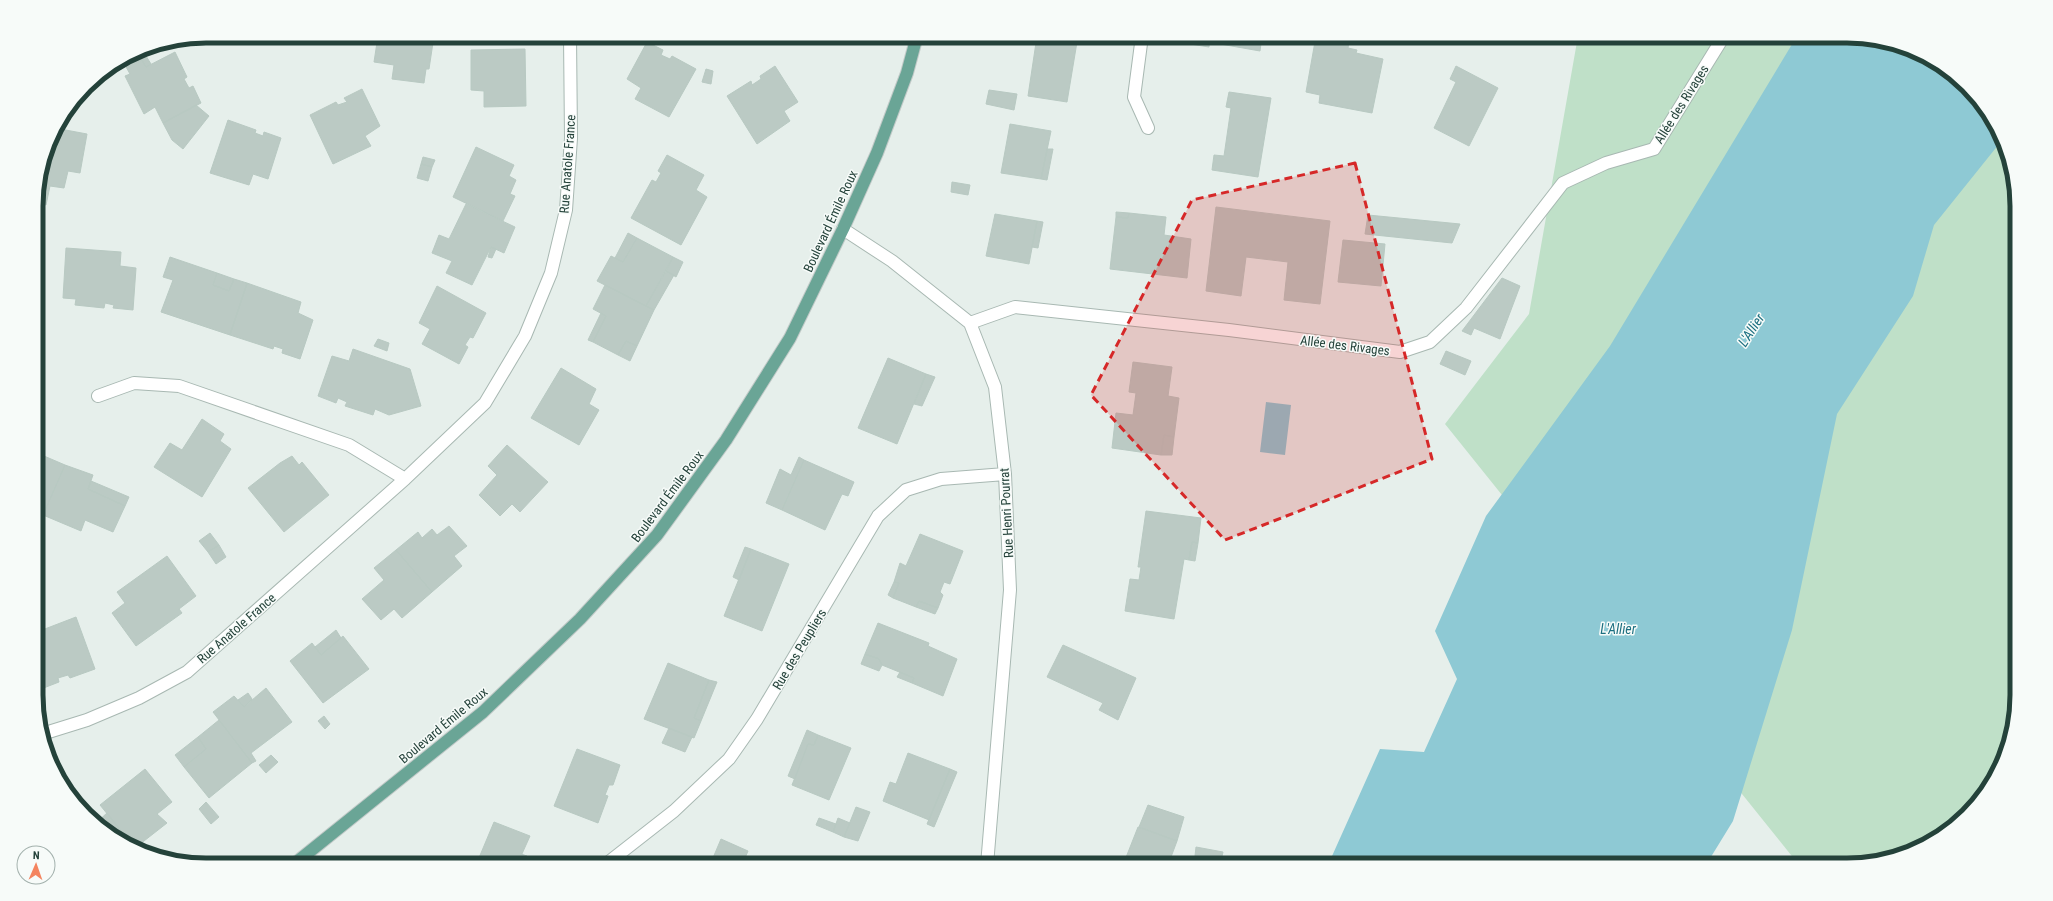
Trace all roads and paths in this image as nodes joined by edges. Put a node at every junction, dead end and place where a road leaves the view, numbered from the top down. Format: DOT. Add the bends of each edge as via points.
graph roads {
  1 [pos="570,43"];
  2 [pos="915,43"];
  3 [pos="1141,43"];
  4 [pos="1720,43"];
  5 [pos="1148,128"];
  6 [pos="843,229"];
  7 [pos="970,322"];
  8 [pos="98,396"];
  9 [pos="1005,474"];
  10 [pos="405,479"];
  11 [pos="48,732"];
  12 [pos="302,858"];
  13 [pos="614,858"];
  14 [pos="988,858"];
  1 -- 10 [label="street, Rue Anatole France" via="571,138 566,210 551,273 525,336 485,403"];
  2 -- 6 [label="main road, Boulevard Émile Roux" via="907,73 877,153"];
  3 -- 5 [label="street" via="1134,97"];
  4 -- 7 [label="street, Allée des Rivages" via="1654,148 1606,163 1563,183 1466,308 1430,342 1400,352 1015,307"];
  6 -- 7 [label="street" via="892,261"];
  6 -- 12 [label="main road, Boulevard Émile Roux" via="790,338 726,440 657,534 580,619 483,712"];
  7 -- 9 [label="street, Rue Henri Pourrat" via="995,387"];
  8 -- 10 [label="street" via="134,384 179,386 349,445"];
  9 -- 13 [label="street, Rue des Peupliers" via="941,479 906,490 878,516 757,719 729,759 674,811"];
  9 -- 14 [label="street, Rue Henri Pourrat" via="1010,590"];
  10 -- 11 [label="street, Rue Anatole France" via="187,672 139,698 87,720"];
}
